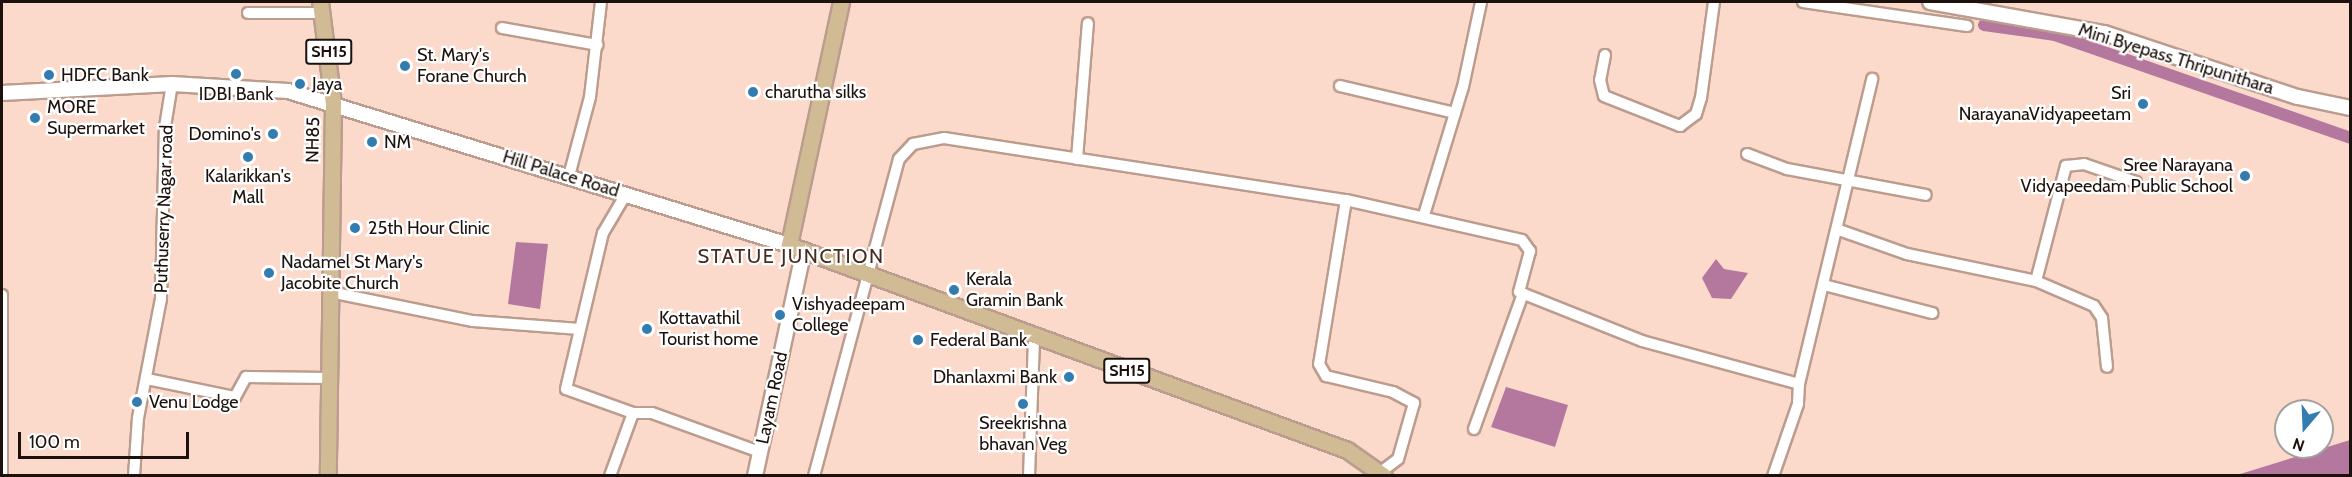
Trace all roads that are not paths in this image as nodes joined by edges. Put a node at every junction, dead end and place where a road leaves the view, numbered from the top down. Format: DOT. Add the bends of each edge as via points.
graph roads {
  1 [pos="601,2"];
  2 [pos="841,2"];
  3 [pos="1481,2"];
  4 [pos="1714,2"];
  5 [pos="1806,2"];
  6 [pos="1930,2"];
  7 [pos="321,7"];
  8 [pos="248,13"];
  9 [pos="1088,23"];
  10 [pos="1966,26"];
  11 [pos="502,28"];
  12 [pos="597,45"];
  13 [pos="1605,55"];
  14 [pos="1872,79"];
  15 [pos="172,84"];
  16 [pos="1340,86"];
  17 [pos="2,93"];
  18 [pos="333,103"];
  19 [pos="2350,108"];
  20 [pos="1455,113"];
  21 [pos="1747,154"];
  22 [pos="1077,159"];
  23 [pos="569,176"];
  24 [pos="1848,180"];
  25 [pos="2136,182"];
  26 [pos="626,194"];
  27 [pos="1926,195"];
  28 [pos="1347,200"];
  29 [pos="1424,215"];
  30 [pos="1839,230"];
  31 [pos="789,245"];
  32 [pos="804,250"];
  33 [pos="865,273"];
  34 [pos="2036,281"];
  35 [pos="1824,285"];
  36 [pos="330,292"];
  37 [pos="1523,294"];
  38 [pos="2,295"];
  39 [pos="1932,313"];
  40 [pos="580,329"];
  41 [pos="1034,337"];
  42 [pos="2107,367"];
  43 [pos="328,378"];
  44 [pos="147,379"];
  45 [pos="1799,384"];
  46 [pos="633,413"];
  47 [pos="1474,429"];
  48 [pos="760,452"];
  49 [pos="2,469"];
  50 [pos="1383,473"];
  51 [pos="2,476"];
  52 [pos="134,476"];
  53 [pos="328,476"];
  54 [pos="610,476"];
  55 [pos="755,476"];
  56 [pos="814,476"];
  57 [pos="1029,476"];
  58 [pos="1773,476"];
  1 -- 12 [label="street"];
  2 -- 31 [label="main road"];
  3 -- 20 [label="street"];
  4 -- 13 [label="street" via="1701,98 1696,114 1680,126 1604,96 1600,80"];
  5 -- 10 [label="street"];
  6 -- 19 [label="main road, Mini Byepass Thripunithara" via="2104,33 2298,97"];
  7 -- 8 [label="street"];
  7 -- 18 [label="main road, SH15"];
  9 -- 22 [label="street"];
  11 -- 12 [label="street"];
  12 -- 23 [label="street"];
  14 -- 24 [label="street"];
  15 -- 17 [label="main road, NH85 / NH85"];
  15 -- 18 [label="main road, NH85 / NH85" via="288,91"];
  15 -- 44 [label="street, Puthuserry Nagar road" via="165,127 161,299"];
  16 -- 20 [label="street"];
  18 -- 23 [label="main road, Hill Palace Road"];
  18 -- 36 [label="main road, NH85 / NH85"];
  20 -- 29 [label="street"];
  21 -- 24 [label="street" via="1788,170"];
  22 -- 28 [label="street"];
  22 -- 33 [label="street" via="944,138 913,144 899,159"];
  23 -- 26 [label="main road, Hill Palace Road"];
  24 -- 27 [label="street"];
  24 -- 30 [label="street"];
  25 -- 34 [label="street" via="2084,164 2066,166"];
  26 -- 31 [label="main road, Hill Palace Road"];
  26 -- 40 [label="street" via="603,233"];
  28 -- 29 [label="street"];
  28 -- 50 [label="street" via="1320,364 1326,376 1393,392 1414,403 1398,459"];
  29 -- 37 [label="street" via="1522,240 1530,251 1518,292"];
  30 -- 34 [label="street" via="1907,254"];
  30 -- 35 [label="street"];
  31 -- 32 [label="main road, SH15"];
  32 -- 33 [label="main road, SH15"];
  32 -- 48 [label="main road, Layam Road"];
  33 -- 41 [label="main road, SH15"];
  33 -- 56 [label="street"];
  34 -- 42 [label="street" via="2094,306 2102,318"];
  35 -- 39 [label="street"];
  35 -- 45 [label="street"];
  36 -- 40 [label="street" via="473,321"];
  36 -- 43 [label="main road, NH85 / NH85"];
  37 -- 45 [label="street" via="1642,341"];
  37 -- 47 [label="street"];
  38 -- 49 [label="street"];
  40 -- 46 [label="street" via="566,389"];
  41 -- 50 [label="main road, SH15" via="1347,450"];
  41 -- 57 [label="street"];
  43 -- 44 [label="street" via="246,377 235,397"];
  43 -- 53 [label="main road, NH85 / NH85"];
  44 -- 52 [label="street, Puthuserry Nagar road" via="138,418"];
  45 -- 58 [label="street" via="1798,404"];
  46 -- 48 [label="street" via="652,413"];
  46 -- 54 [label="street"];
  48 -- 55 [label="main road, Layam Road"];
  49 -- 51 [label="street"];
}
